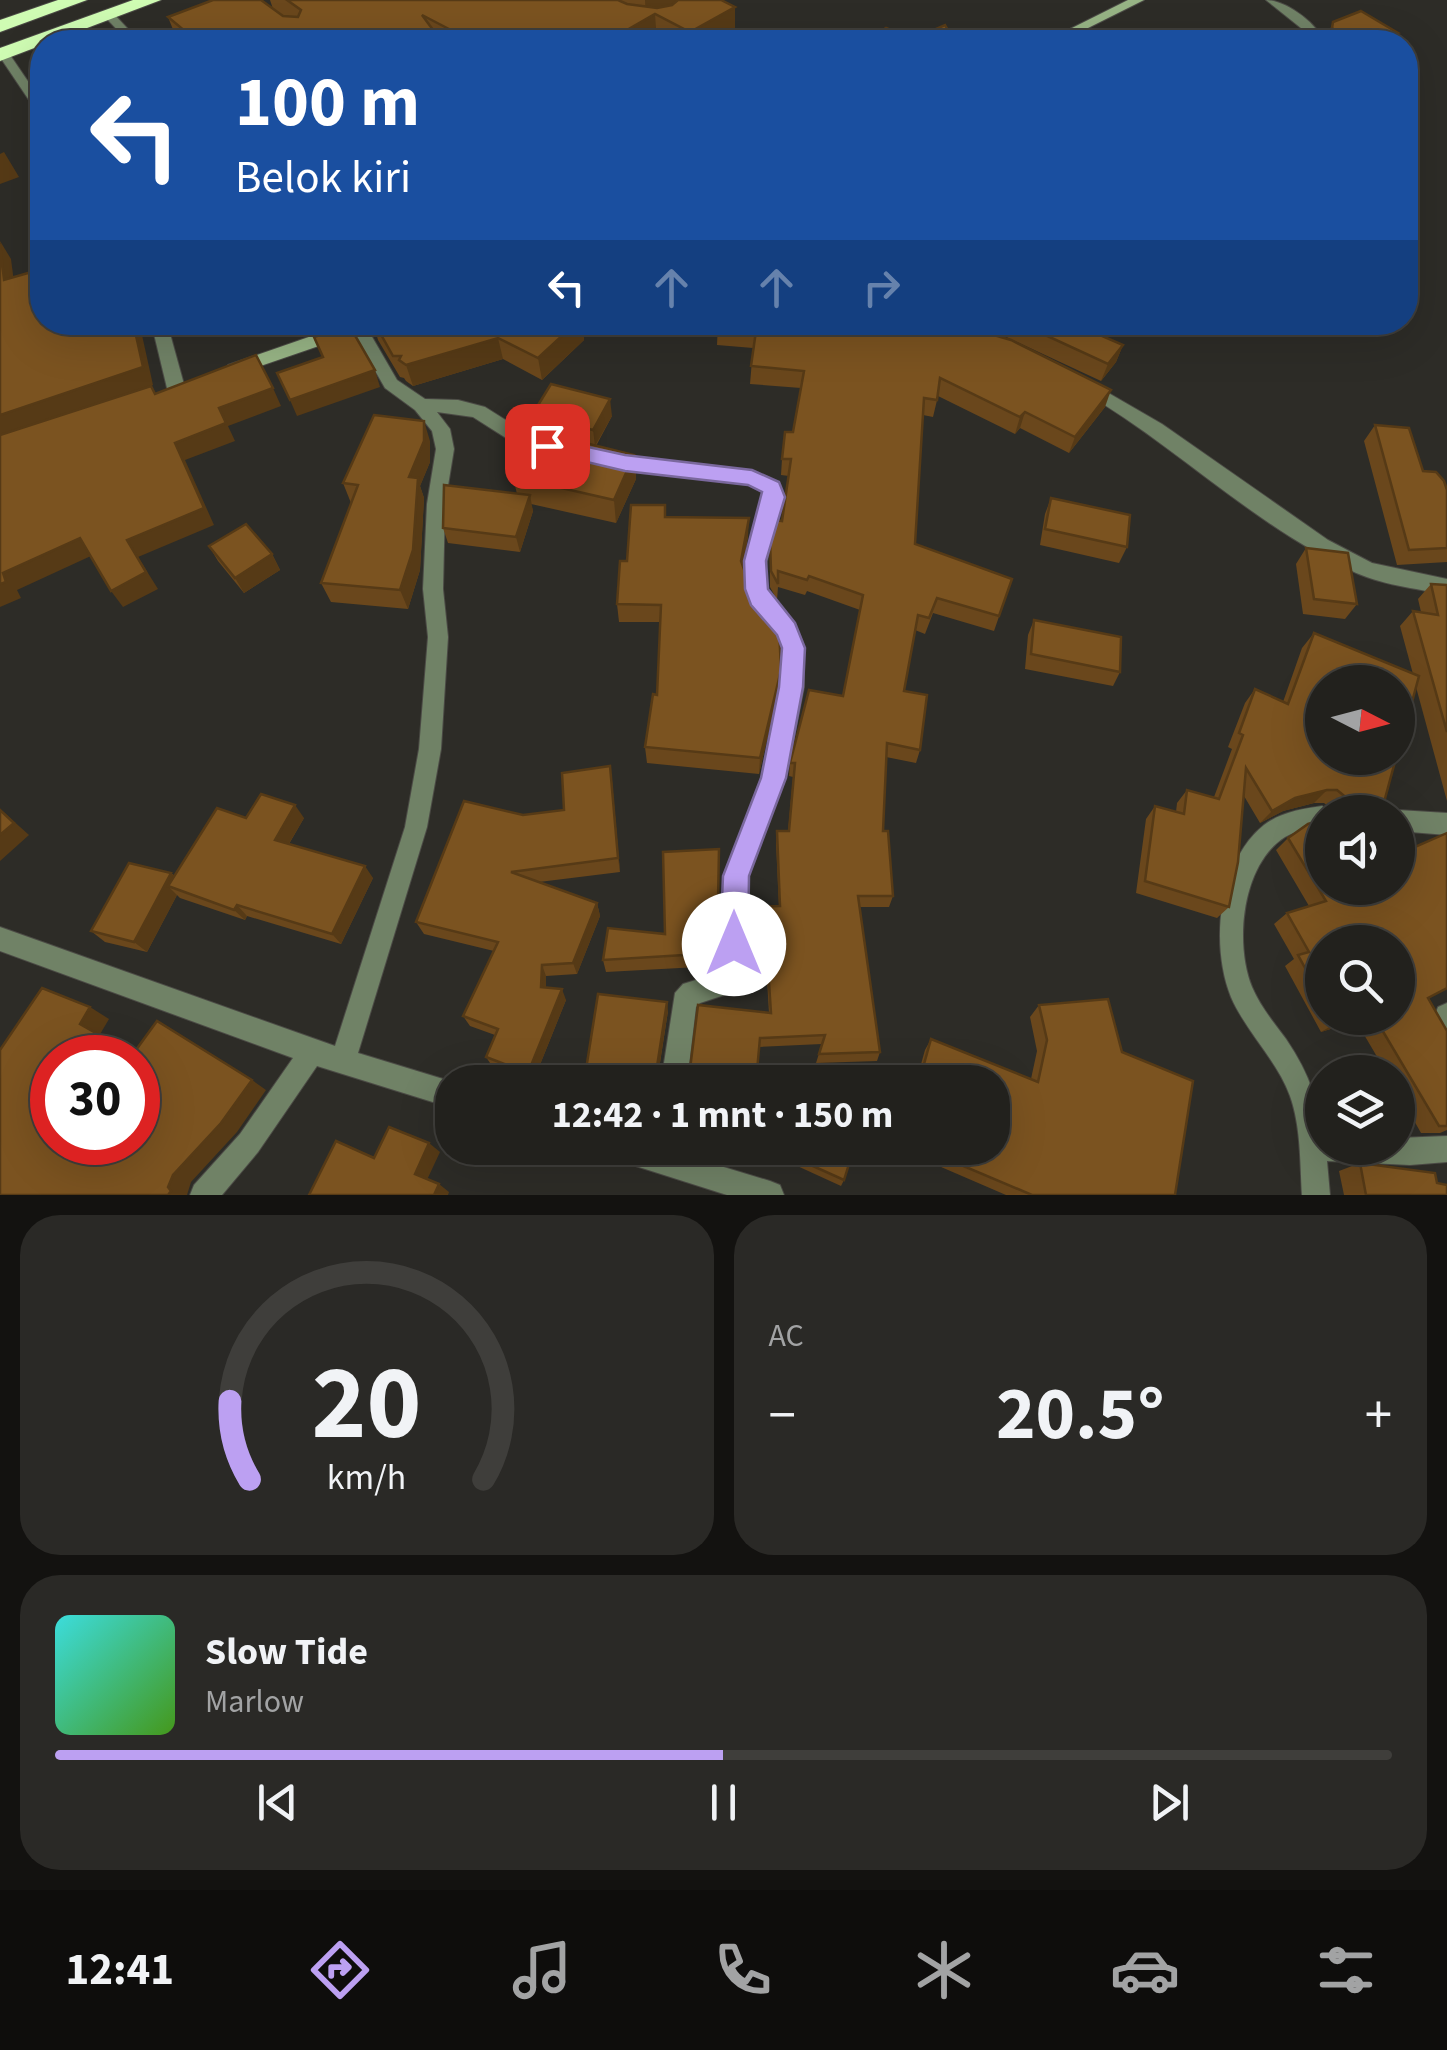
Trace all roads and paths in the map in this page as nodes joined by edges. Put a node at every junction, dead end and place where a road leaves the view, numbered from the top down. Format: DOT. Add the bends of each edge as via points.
graph roads {
  1 [pos="77,0"];
  2 [pos="151,0"];
  3 [pos="1138,0"];
  4 [pos="1272,0"];
  5 [pos="49,4"];
  6 [pos="109,15"];
  7 [pos="0,26"];
  8 [pos="68,30"];
  9 [pos="123,30"];
  10 [pos="1075,30"];
  11 [pos="1310,30"];
  12 [pos="30,44"];
  13 [pos="2,54"];
  14 [pos="30,93"];
  15 [pos="162,335"];
  16 [pos="334,335"];
  17 [pos="368,335"];
  18 [pos="1062,373"];
  19 [pos="421,405"];
  20 [pos="1447,586"];
  21 [pos="1305,818"];
  22 [pos="1415,822"];
  23 [pos="1447,824"];
  24 [pos="0,939"];
  25 [pos="1447,1016"];
  26 [pos="1447,1038"];
  27 [pos="312,1052"];
  28 [pos="344,1061"];
  29 [pos="676,1065"];
  30 [pos="435,1090"];
  31 [pos="1305,1102"];
  32 [pos="1447,1149"];
  33 [pos="1415,1152"];
  34 [pos="692,1165"];
  35 [pos="1314,1165"];
  36 [pos="204,1195"];
  37 [pos="770,1195"];
  38 [pos="1316,1195"];
  1 -- 5 [label="highway"];
  2 -- 6 [label="highway"];
  3 -- 10 [label="street"];
  4 -- 11 [label="lane"];
  5 -- 7 [label="highway"];
  6 -- 8 [label="highway"];
  6 -- 9 [label="lane"];
  12 -- 13 [label="highway"];
  13 -- 14 [label="lane"];
  15 -- 16 [label="street" via="185,385"];
  17 -- 19 [label="street" via="390,384"];
  18 -- 20 [label="street" via="1152,423 1290,526 1360,566"];
  19 -- 28 [label="street" via="441,429 444,449 432,589 438,637 430,749 416,827"];
  19 -- 29 [label="street" via="479,412 520,438 581,455 765,481 774,497 755,561 756,589 794,648 786,720 773,778 736,876 736,970 725,984 686,997"];
  21 -- 31 [label="street" via="1278,827 1256,846 1234,918 1236,976 1291,1064"];
  22 -- 23 [label="street"];
  24 -- 27 [label="street"];
  25 -- 26 [label="street"];
  27 -- 28 [label="street"];
  27 -- 36 [label="street"];
  28 -- 30 [label="street"];
  32 -- 33 [label="street"];
  34 -- 37 [label="street"];
  35 -- 38 [label="street"];
}
